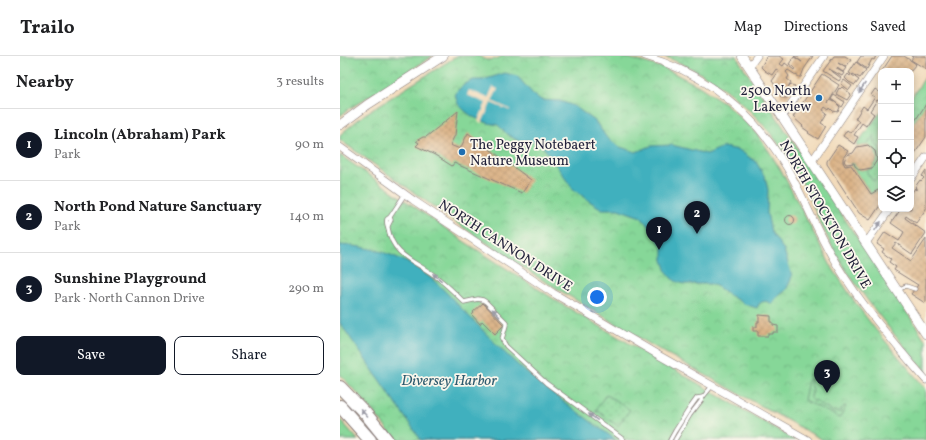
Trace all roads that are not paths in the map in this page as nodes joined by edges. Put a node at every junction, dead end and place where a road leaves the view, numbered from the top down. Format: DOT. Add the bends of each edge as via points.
graph roads {
  1 [pos="443,56"];
  2 [pos="645,56"];
  3 [pos="742,56"];
  4 [pos="757,56"];
  5 [pos="824,56"];
  6 [pos="884,56"];
  7 [pos="749,67"];
  8 [pos="782,117"];
  9 [pos="340,125"];
  10 [pos="340,147"];
  11 [pos="926,157"];
  12 [pos="812,161"];
  13 [pos="913,176"];
  14 [pos="405,194"];
  15 [pos="888,212"];
  16 [pos="866,243"];
  17 [pos="915,289"];
  18 [pos="897,290"];
  19 [pos="925,332"];
  20 [pos="926,380"];
  21 [pos="340,386"];
  22 [pos="712,386"];
  23 [pos="703,397"];
  24 [pos="340,406"];
  25 [pos="370,440"];
  26 [pos="387,440"];
  27 [pos="624,440"];
  28 [pos="670,440"];
  29 [pos="675,440"];
  30 [pos="808,440"];
  1 -- 9 [label="main road"];
  2 -- 20 [label="street, NORTH STOCKTON DRIVE" via="692,75 721,92 761,130 787,168 822,239 857,297"];
  3 -- 7 [label="main road"];
  4 -- 7 [label="street"];
  5 -- 8 [label="street"];
  6 -- 12 [label="street, one-way"];
  7 -- 8 [label="main road"];
  8 -- 12 [label="main road"];
  10 -- 14 [label="street, NORTH CANNON DRIVE"];
  11 -- 13 [label="street"];
  12 -- 16 [label="main road"];
  14 -- 22 [label="street, NORTH CANNON DRIVE" via="553,293"];
  27 -- 14 [label="lane, one-way" via="546,383 521,361 503,342 506,322 486,302 478,299 464,302 439,279 401,254 389,236 388,226 390,217"];
  16 -- 15 [label="street, one-way"];
  16 -- 18 [label="main road"];
  17 -- 18 [label="lane" via="906,286"];
  18 -- 19 [label="main road"];
  26 -- 21 [label="highway, one-way"];
  22 -- 23 [label="lane"];
  22 -- 30 [label="street, NORTH CANNON DRIVE"];
  23 -- 28 [label="lane" via="697,398 689,408"];
  23 -- 29 [label="lane"];
  24 -- 25 [label="highway"];
}
